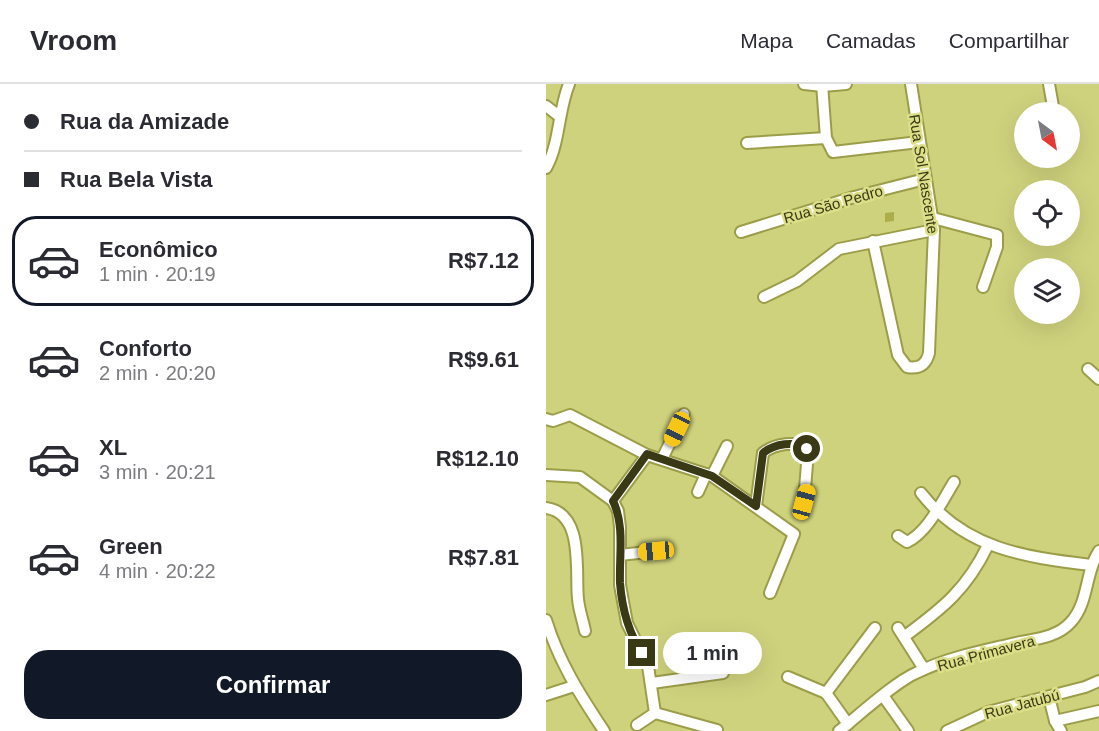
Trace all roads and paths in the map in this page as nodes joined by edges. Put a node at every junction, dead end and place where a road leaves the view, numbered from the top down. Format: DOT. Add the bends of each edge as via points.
graph roads {
  1 [pos="569,84"];
  2 [pos="804,84"];
  3 [pos="846,84"];
  4 [pos="911,84"];
  5 [pos="1049,84"];
  6 [pos="822,85"];
  7 [pos="1052,102"];
  8 [pos="546,106"];
  9 [pos="559,116"];
  10 [pos="827,142"];
  11 [pos="919,142"];
  12 [pos="747,143"];
  13 [pos="546,168"];
  14 [pos="925,179"];
  15 [pos="933,218"];
  16 [pos="934,230"];
  17 [pos="741,232"];
  18 [pos="873,241"];
  19 [pos="983,287"];
  20 [pos="765,297"];
  21 [pos="1088,369"];
  22 [pos="1099,379"];
  23 [pos="684,414"];
  24 [pos="546,419"];
  25 [pos="727,446"];
  26 [pos="647,454"];
  27 [pos="662,459"];
  28 [pos="546,475"];
  29 [pos="709,475"];
  30 [pos="954,482"];
  31 [pos="698,492"];
  32 [pos="921,493"];
  33 [pos="613,501"];
  34 [pos="804,502"];
  35 [pos="756,506"];
  36 [pos="546,508"];
  37 [pos="936,512"];
  38 [pos="898,536"];
  39 [pos="988,545"];
  40 [pos="656,551"];
  41 [pos="1099,551"];
  42 [pos="621,555"];
  43 [pos="1091,565"];
  44 [pos="770,593"];
  45 [pos="546,620"];
  46 [pos="875,628"];
  47 [pos="585,631"];
  48 [pos="924,669"];
  49 [pos="723,673"];
  50 [pos="788,677"];
  51 [pos="1099,681"];
  52 [pos="652,683"];
  53 [pos="574,686"];
  54 [pos="826,693"];
  55 [pos="546,695"];
  56 [pos="884,697"];
  57 [pos="1049,697"];
  58 [pos="1099,711"];
  59 [pos="656,713"];
  60 [pos="637,725"];
  61 [pos="1058,726"];
  62 [pos="844,727"];
  63 [pos="717,730"];
  64 [pos="604,731"];
  65 [pos="908,731"];
  66 [pos="947,731"];
  1 -- 9 [label="street"];
  2 -- 6 [label="street"];
  3 -- 6 [label="street"];
  4 -- 11 [label="street, Rua Sol Nascente"];
  5 -- 7 [label="street"];
  6 -- 10 [label="street"];
  8 -- 9 [label="street"];
  9 -- 13 [label="street" via="553,153"];
  10 -- 11 [label="street" via="833,152 838,152"];
  10 -- 12 [label="street"];
  11 -- 14 [label="street, Rua Sol Nascente"];
  14 -- 15 [label="street, Rua Sol Nascente"];
  14 -- 17 [label="street, Rua São Pedro"];
  15 -- 16 [label="street, Rua Sol Nascente"];
  15 -- 19 [label="street" via="997,234 997,247"];
  16 -- 18 [label="street"];
  16 -- 18 [label="street, Rua Sol Nascente" via="929,353 924,365 915,368 902,363 898,355"];
  18 -- 20 [label="street" via="839,249 809,274"];
  21 -- 22 [label="street"];
  23 -- 27 [label="street"];
  24 -- 26 [label="street" via="553,421 570,415"];
  25 -- 29 [label="street"];
  26 -- 27 [label="street"];
  26 -- 33 [label="street"];
  27 -- 29 [label="street"];
  28 -- 33 [label="street" via="580,477"];
  29 -- 31 [label="street"];
  29 -- 35 [label="street"];
  30 -- 37 [label="street"];
  32 -- 37 [label="street"];
  33 -- 42 [label="street" via="618,511"];
  34 -- 35 [label="street" via="808,451 803,446 778,446 762,457"];
  35 -- 44 [label="street" via="794,534"];
  36 -- 47 [label="street" via="553,509 572,530"];
  37 -- 38 [label="street" via="912,539 907,542"];
  37 -- 39 [label="street" via="964,534"];
  39 -- 43 [label="street" via="1054,561"];
  39 -- 48 [label="street" via="962,590 936,613 901,632"];
  40 -- 42 [label="street"];
  41 -- 43 [label="street, Rua Primavera"];
  42 -- 52 [label="street" via="620,585 627,623"];
  43 -- 48 [label="street, Rua Primavera" via="1081,606 1063,629"];
  45 -- 53 [label="street" via="554,648"];
  46 -- 54 [label="street"];
  48 -- 56 [label="street, Rua Primavera" via="913,673"];
  49 -- 52 [label="street"];
  50 -- 54 [label="street"];
  51 -- 57 [label="street, Rua Jatubú"];
  52 -- 59 [label="street"];
  53 -- 55 [label="street"];
  53 -- 64 [label="street"];
  54 -- 62 [label="street"];
  56 -- 62 [label="street, Rua Primavera"];
  56 -- 65 [label="street"];
  57 -- 61 [label="street"];
  57 -- 66 [label="street, Rua Jatubú" via="988,712"];
  58 -- 61 [label="street"];
  59 -- 60 [label="street"];
  59 -- 63 [label="street"];
}
